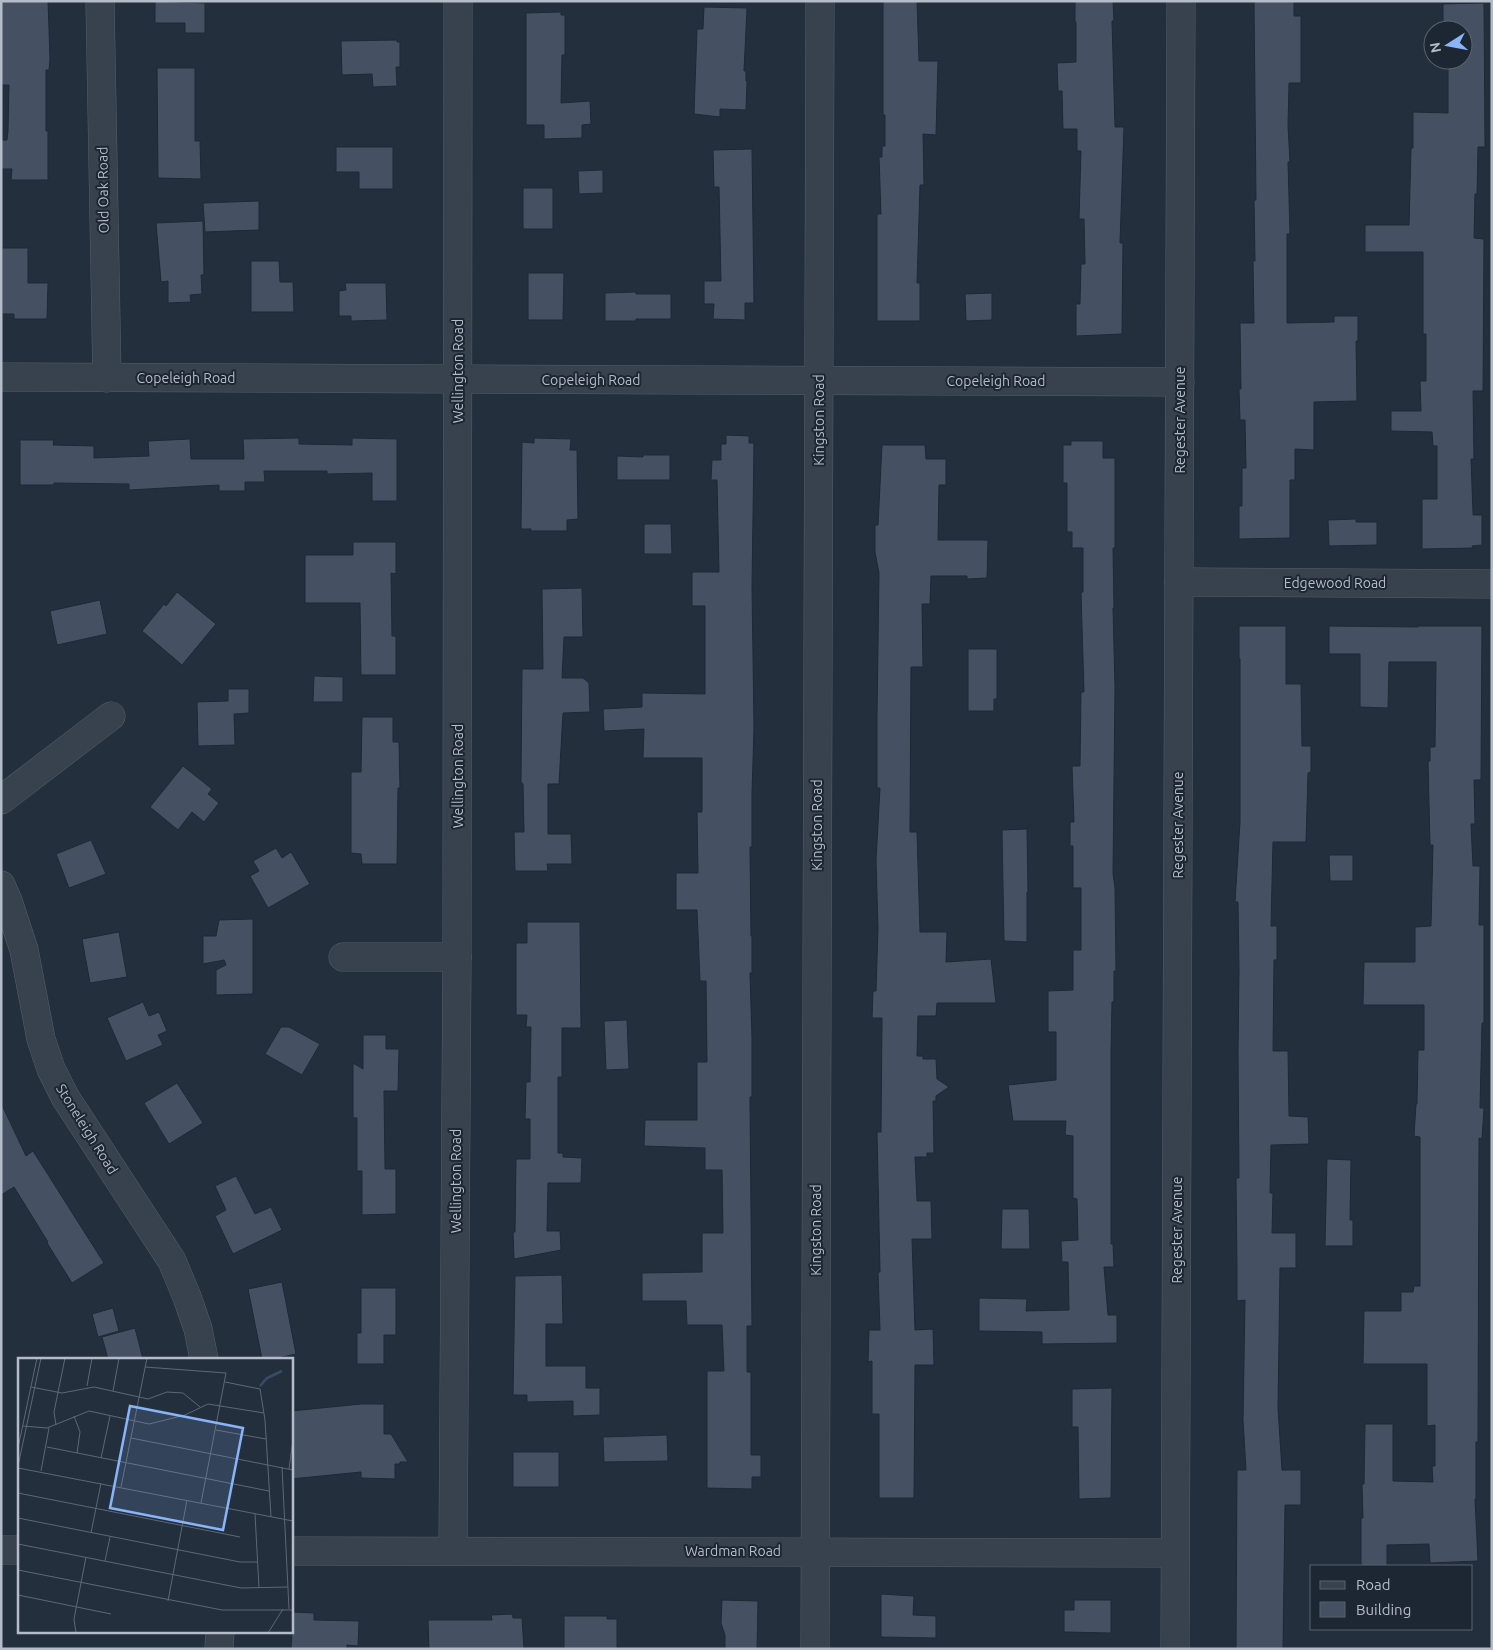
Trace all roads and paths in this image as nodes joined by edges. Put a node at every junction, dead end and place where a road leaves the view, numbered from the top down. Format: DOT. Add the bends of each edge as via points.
graph roads {
  1 [pos="100,1"];
  2 [pos="458,1"];
  3 [pos="820,1"];
  4 [pos="1181,1"];
  5 [pos="1,377"];
  6 [pos="107,378"];
  7 [pos="458,379"];
  8 [pos="819,381"];
  9 [pos="1180,382"];
  10 [pos="1179,582"];
  11 [pos="1492,584"];
  12 [pos="111,716"];
  13 [pos="1,800"];
  14 [pos="1,885"];
  15 [pos="343,957"];
  16 [pos="457,957"];
  17 [pos="204,1358"];
  18 [pos="1,1550"];
  19 [pos="18,1550"];
  20 [pos="292,1551"];
  21 [pos="453,1551"];
  22 [pos="815,1551"];
  23 [pos="1175,1552"];
  24 [pos="220,1632"];
  25 [pos="219,1649"];
  26 [pos="815,1649"];
  27 [pos="1175,1649"];
  1 -- 6 [label="street, Old Oak Road"];
  2 -- 7 [label="street, Wellington Road"];
  3 -- 8 [label="street, Kingston Road"];
  4 -- 9 [label="street, Regester Avenue"];
  5 -- 6 [label="street, Copeleigh Road"];
  6 -- 7 [label="street, Copeleigh Road"];
  7 -- 8 [label="street, Copeleigh Road"];
  7 -- 16 [label="street, Wellington Road"];
  8 -- 9 [label="street, Copeleigh Road"];
  8 -- 22 [label="street, Kingston Road"];
  9 -- 10 [label="street, Regester Avenue"];
  10 -- 11 [label="street, Edgewood Road"];
  10 -- 23 [label="street, Regester Avenue"];
  12 -- 13 [label="street"];
  14 -- 17 [label="street, Stoneleigh Road" via="24,950 41,1040 52,1069 65,1097 172,1261 198,1329"];
  15 -- 16 [label="street"];
  16 -- 21 [label="street, Wellington Road"];
  18 -- 19 [label="street"];
  20 -- 21 [label="street, Wardman Road"];
  21 -- 22 [label="street, Wardman Road"];
  22 -- 23 [label="street, Wardman Road"];
  22 -- 26 [label="street, Kingston Road"];
  23 -- 27 [label="street, Regester Avenue"];
  24 -- 25 [label="street"];
}
